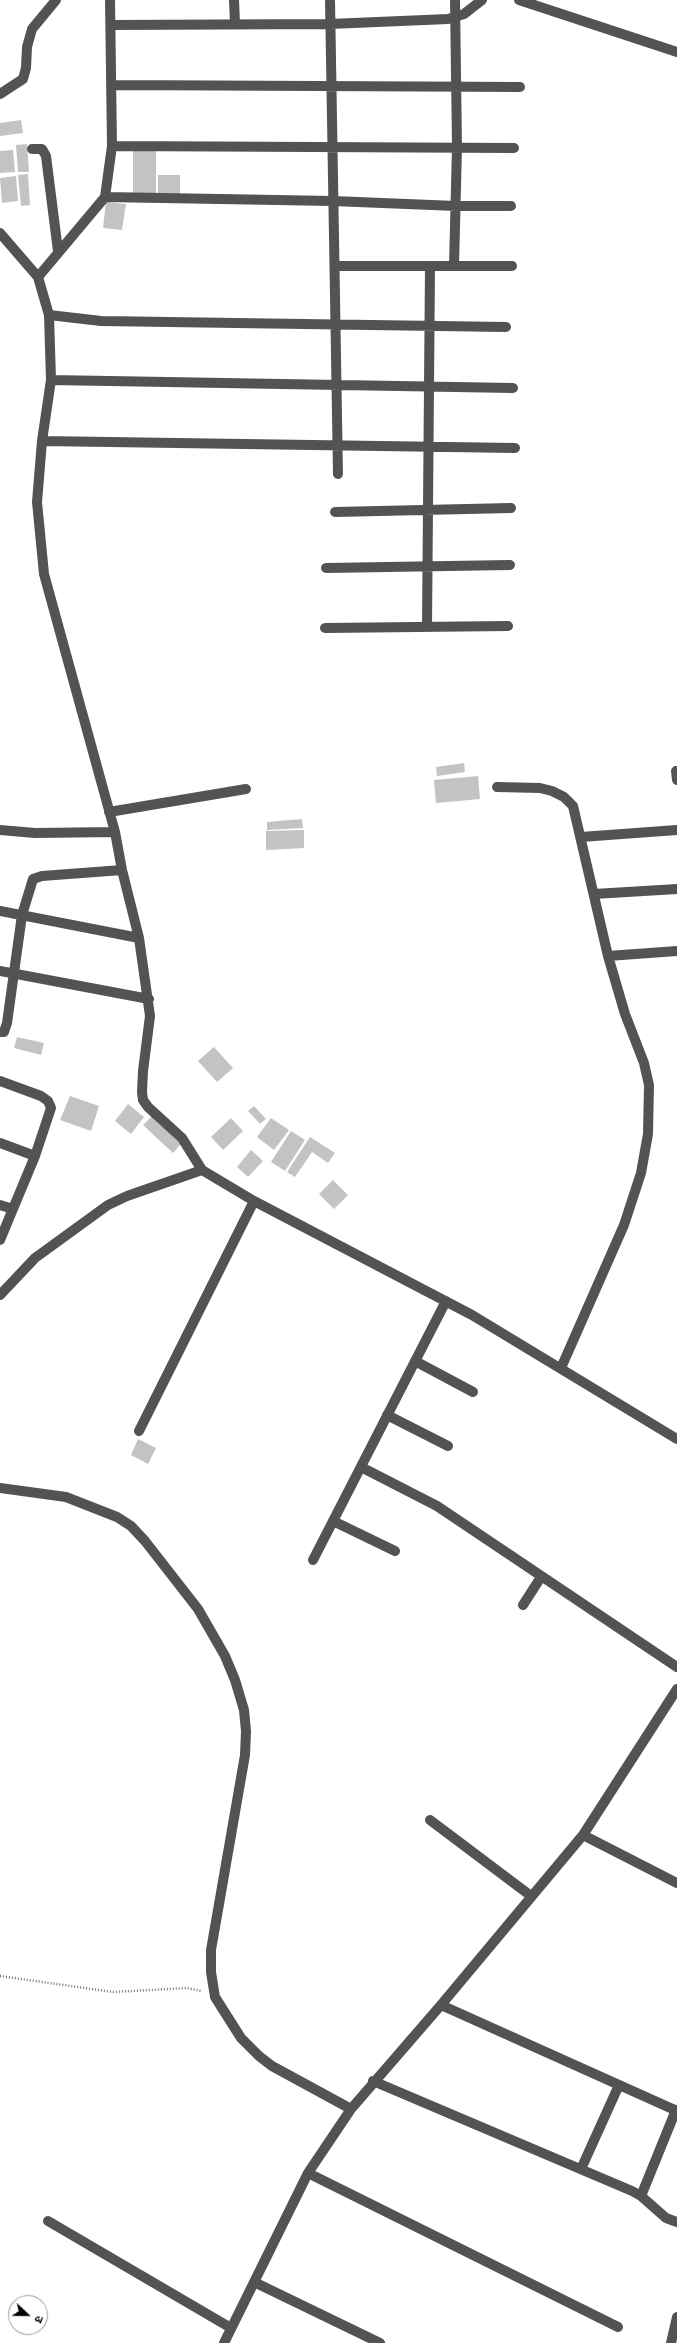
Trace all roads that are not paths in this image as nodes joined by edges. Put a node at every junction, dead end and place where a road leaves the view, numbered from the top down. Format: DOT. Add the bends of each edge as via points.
graph roads {
  1 [pos="56,0"];
  2 [pos="110,0"];
  3 [pos="234,0"];
  4 [pos="330,0"];
  5 [pos="455,0"];
  6 [pos="482,0"];
  7 [pos="519,0"];
  8 [pos="454,18"];
  9 [pos="235,23"];
  10 [pos="330,24"];
  11 [pos="111,25"];
  12 [pos="677,52"];
  13 [pos="112,86"];
  14 [pos="332,86"];
  15 [pos="456,87"];
  16 [pos="520,87"];
  17 [pos="0,94"];
  18 [pos="333,145"];
  19 [pos="112,146"];
  20 [pos="457,147"];
  21 [pos="514,148"];
  22 [pos="32,149"];
  23 [pos="105,197"];
  24 [pos="332,201"];
  25 [pos="456,206"];
  26 [pos="511,206"];
  27 [pos="0,233"];
  28 [pos="58,251"];
  29 [pos="335,266"];
  30 [pos="430,266"];
  31 [pos="454,266"];
  32 [pos="512,266"];
  33 [pos="38,277"];
  34 [pos="49,315"];
  35 [pos="336,325"];
  36 [pos="430,326"];
  37 [pos="506,328"];
  38 [pos="51,380"];
  39 [pos="336,384"];
  40 [pos="429,386"];
  41 [pos="513,388"];
  42 [pos="42,441"];
  43 [pos="337,446"];
  44 [pos="429,447"];
  45 [pos="515,448"];
  46 [pos="338,474"];
  47 [pos="511,508"];
  48 [pos="428,510"];
  49 [pos="335,512"];
  50 [pos="510,565"];
  51 [pos="427,566"];
  52 [pos="326,568"];
  53 [pos="508,626"];
  54 [pos="427,627"];
  55 [pos="325,628"];
  56 [pos="676,771"];
  57 [pos="677,780"];
  58 [pos="497,787"];
  59 [pos="246,789"];
  60 [pos="109,812"];
  61 [pos="0,830"];
  62 [pos="677,830"];
  63 [pos="115,832"];
  64 [pos="581,837"];
  65 [pos="122,870"];
  66 [pos="677,889"];
  67 [pos="594,894"];
  68 [pos="0,911"];
  69 [pos="22,915"];
  70 [pos="139,938"];
  71 [pos="677,951"];
  72 [pos="608,956"];
  73 [pos="0,971"];
  74 [pos="13,973"];
  75 [pos="149,999"];
  76 [pos="0,1032"];
  77 [pos="0,1080"];
  78 [pos="0,1143"];
  79 [pos="35,1156"];
  80 [pos="202,1170"];
  81 [pos="254,1201"];
  82 [pos="0,1205"];
  83 [pos="13,1209"];
  84 [pos="0,1240"];
  85 [pos="0,1295"];
  86 [pos="446,1301"];
  87 [pos="415,1361"];
  88 [pos="561,1368"];
  89 [pos="473,1392"];
  90 [pos="388,1415"];
  91 [pos="139,1431"];
  92 [pos="677,1439"];
  93 [pos="448,1446"];
  94 [pos="361,1467"];
  95 [pos="0,1488"];
  96 [pos="333,1521"];
  97 [pos="395,1551"];
  98 [pos="313,1560"];
  99 [pos="541,1577"];
  100 [pos="523,1605"];
  101 [pos="677,1667"];
  102 [pos="677,1689"];
  103 [pos="430,1820"];
  104 [pos="583,1835"];
  105 [pos="677,1883"];
  106 [pos="531,1896"];
  107 [pos="441,2005"];
  108 [pos="373,2081"];
  109 [pos="619,2085"];
  110 [pos="351,2109"];
  111 [pos="676,2110"];
  112 [pos="581,2169"];
  113 [pos="308,2173"];
  114 [pos="641,2196"];
  115 [pos="48,2221"];
  116 [pos="677,2222"];
  117 [pos="254,2282"];
  118 [pos="677,2317"];
  119 [pos="618,2327"];
  120 [pos="231,2328"];
  121 [pos="673,2341"];
  122 [pos="225,2343"];
  123 [pos="380,2343"];
  1 -- 17 [label="street" via="32,29 23,79"];
  2 -- 11 [label="street"];
  3 -- 9 [label="street"];
  4 -- 10 [label="street"];
  5 -- 8 [label="street"];
  6 -- 8 [label="street" via="464,14"];
  7 -- 12 [label="street"];
  8 -- 10 [label="street"];
  8 -- 15 [label="street"];
  9 -- 10 [label="street"];
  9 -- 11 [label="street"];
  10 -- 14 [label="street"];
  11 -- 13 [label="street"];
  13 -- 14 [label="street"];
  13 -- 19 [label="street"];
  14 -- 15 [label="street"];
  14 -- 18 [label="street"];
  15 -- 16 [label="street"];
  15 -- 20 [label="street"];
  18 -- 19 [label="street"];
  18 -- 20 [label="street"];
  18 -- 24 [label="street"];
  19 -- 23 [label="street"];
  20 -- 21 [label="street"];
  20 -- 25 [label="street"];
  22 -- 28 [label="street" via="42,149 46,156"];
  23 -- 24 [label="street"];
  23 -- 28 [label="street"];
  24 -- 25 [label="street"];
  24 -- 29 [label="street"];
  25 -- 26 [label="street"];
  25 -- 31 [label="street"];
  27 -- 33 [label="street"];
  28 -- 33 [label="street"];
  29 -- 30 [label="street"];
  29 -- 35 [label="street"];
  30 -- 31 [label="street"];
  30 -- 36 [label="street"];
  31 -- 32 [label="street"];
  33 -- 34 [label="street"];
  34 -- 35 [label="street" via="85,320"];
  34 -- 38 [label="street"];
  35 -- 36 [label="street"];
  35 -- 39 [label="street"];
  36 -- 37 [label="street"];
  36 -- 40 [label="street"];
  38 -- 39 [label="street"];
  38 -- 42 [label="street"];
  39 -- 40 [label="street"];
  39 -- 43 [label="street"];
  40 -- 41 [label="street"];
  40 -- 44 [label="street"];
  42 -- 43 [label="street"];
  42 -- 60 [label="street" via="38,502 44,574"];
  43 -- 44 [label="street"];
  43 -- 46 [label="street"];
  44 -- 45 [label="street"];
  44 -- 48 [label="street"];
  47 -- 48 [label="street"];
  48 -- 49 [label="street"];
  48 -- 51 [label="street"];
  50 -- 51 [label="street"];
  51 -- 52 [label="street"];
  51 -- 54 [label="street"];
  53 -- 54 [label="street"];
  54 -- 55 [label="street"];
  56 -- 57 [label="street"];
  58 -- 64 [label="street" via="540,788 564,797 573,806"];
  59 -- 60 [label="street"];
  60 -- 63 [label="street"];
  61 -- 63 [label="street" via="35,833"];
  62 -- 64 [label="street"];
  63 -- 65 [label="street"];
  64 -- 67 [label="street"];
  65 -- 69 [label="street" via="42,876 33,879"];
  65 -- 70 [label="street"];
  66 -- 67 [label="street"];
  67 -- 72 [label="street"];
  68 -- 69 [label="street"];
  69 -- 70 [label="street"];
  69 -- 74 [label="street"];
  70 -- 75 [label="street"];
  71 -- 72 [label="street"];
  72 -- 88 [label="street" via="649,1085 648,1134 641,1173 624,1225"];
  73 -- 74 [label="street"];
  74 -- 75 [label="street"];
  74 -- 76 [label="street" via="8,1023 4,1032"];
  75 -- 80 [label="street" via="150,1016 142,1082 144,1100 148,1107 182,1138"];
  77 -- 79 [label="street" via="48,1101 51,1108"];
  78 -- 79 [label="street"];
  79 -- 83 [label="street"];
  80 -- 81 [label="street"];
  80 -- 85 [label="street" via="127,1196 102,1209 34,1258"];
  81 -- 86 [label="street"];
  81 -- 91 [label="street"];
  82 -- 83 [label="street"];
  83 -- 84 [label="street"];
  86 -- 87 [label="street"];
  86 -- 88 [label="street"];
  87 -- 89 [label="street"];
  87 -- 90 [label="street"];
  88 -- 92 [label="street"];
  90 -- 93 [label="street"];
  90 -- 94 [label="street"];
  94 -- 96 [label="street"];
  94 -- 99 [label="street" via="437,1506"];
  95 -- 110 [label="street" via="72,1499 117,1517 131,1526 186,1591 225,1656 244,1710 245,1755 211,1950 215,1997 241,2038 259,2056 272,2066"];
  96 -- 97 [label="street"];
  96 -- 98 [label="street"];
  99 -- 100 [label="street"];
  99 -- 101 [label="street"];
  102 -- 104 [label="street"];
  103 -- 106 [label="street"];
  104 -- 105 [label="street"];
  104 -- 106 [label="street"];
  106 -- 107 [label="street"];
  107 -- 108 [label="street"];
  107 -- 109 [label="street"];
  108 -- 110 [label="street"];
  108 -- 112 [label="street"];
  109 -- 111 [label="street"];
  109 -- 112 [label="street"];
  110 -- 113 [label="street"];
  111 -- 114 [label="street"];
  112 -- 114 [label="street"];
  113 -- 117 [label="street"];
  113 -- 119 [label="street"];
  114 -- 116 [label="street" via="666,2218"];
  115 -- 120 [label="street"];
  117 -- 120 [label="street"];
  117 -- 123 [label="street"];
  118 -- 121 [label="street"];
  120 -- 122 [label="street"];
}
